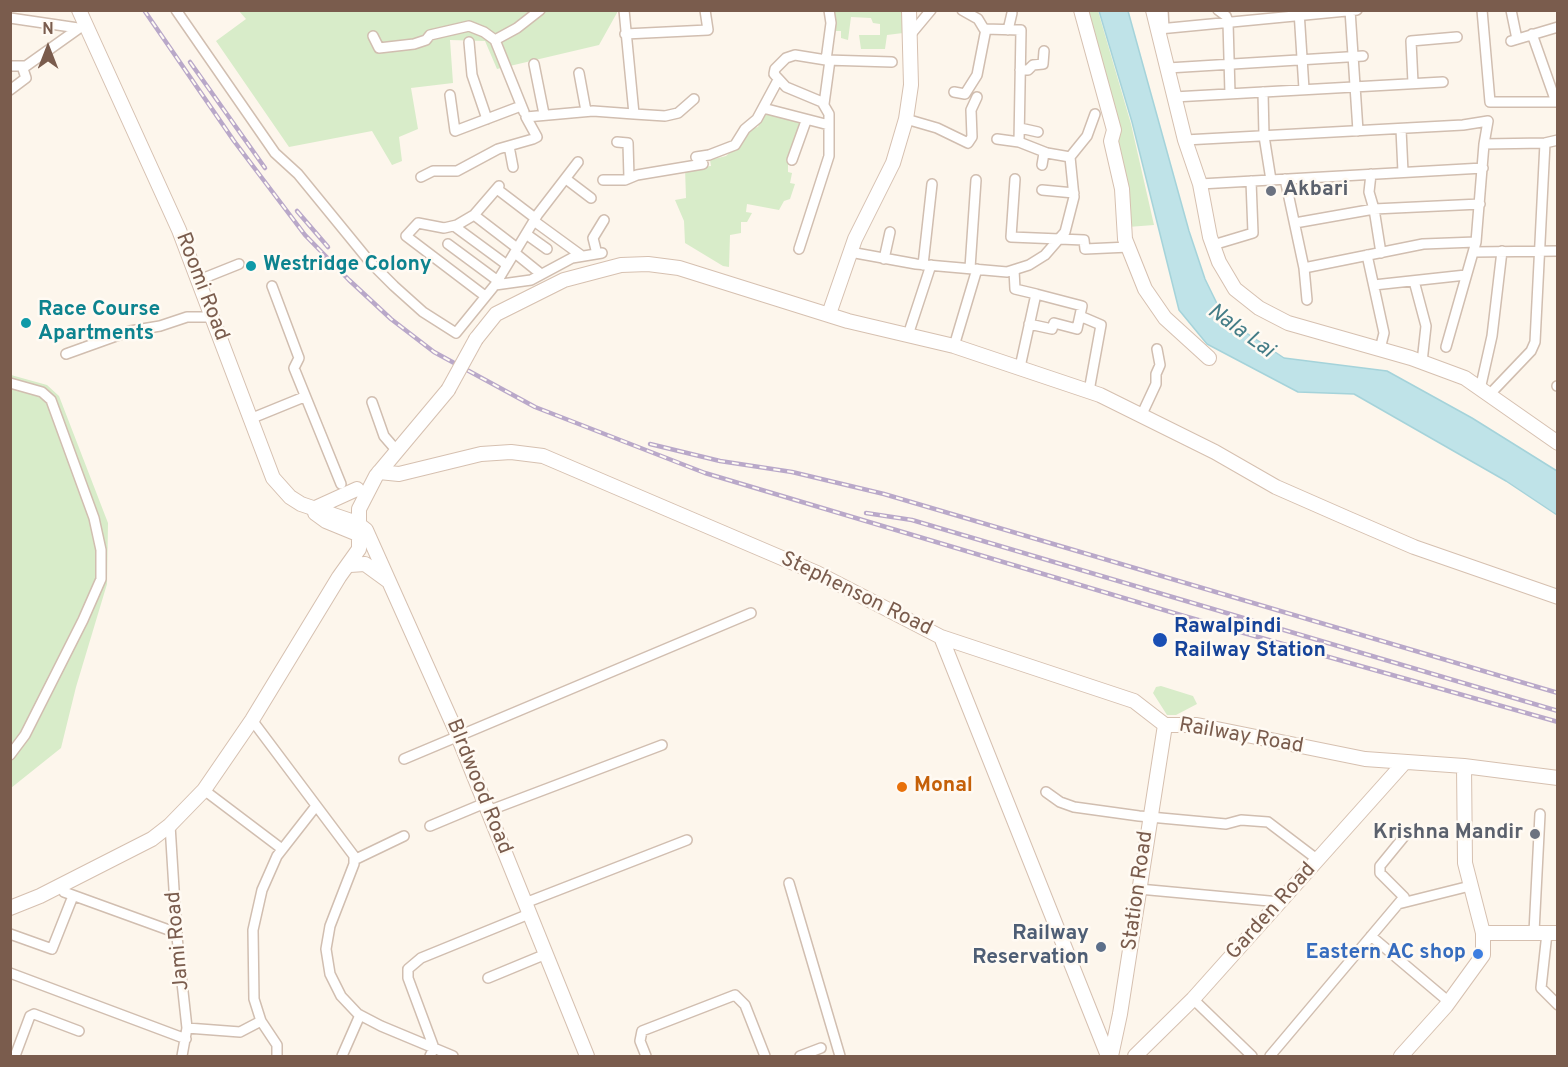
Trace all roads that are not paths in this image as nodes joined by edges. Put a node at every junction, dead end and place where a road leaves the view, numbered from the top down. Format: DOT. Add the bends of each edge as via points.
graph roads {
  1 [pos="79,10"];
  2 [pos="176,10"];
  3 [pos="540,10"];
  4 [pos="624,10"];
  5 [pos="705,10"];
  6 [pos="829,10"];
  7 [pos="909,10"];
  8 [pos="931,10"];
  9 [pos="962,10"];
  10 [pos="1081,10"];
  11 [pos="1153,10"];
  12 [pos="1162,10"];
  13 [pos="1218,10"];
  14 [pos="1482,10"];
  15 [pos="1511,10"];
  16 [pos="1353,11"];
  17 [pos="1012,13"];
  18 [pos="1299,14"];
  19 [pos="10,18"];
  20 [pos="1228,22"];
  21 [pos="81,26"];
  22 [pos="1557,27"];
  23 [pos="986,29"];
  24 [pos="1162,29"];
  25 [pos="1008,30"];
  26 [pos="625,34"];
  27 [pos="911,34"];
  28 [pos="1532,34"];
  29 [pos="373,36"];
  30 [pos="1457,37"];
  31 [pos="495,40"];
  32 [pos="469,42"];
  33 [pos="1044,51"];
  34 [pos="1364,56"];
  35 [pos="1353,57"];
  36 [pos="1301,58"];
  37 [pos="828,60"];
  38 [pos="892,62"];
  39 [pos="534,64"];
  40 [pos="1229,65"];
  41 [pos="10,66"];
  42 [pos="22,66"];
  43 [pos="1168,68"];
  44 [pos="1020,70"];
  45 [pos="579,73"];
  46 [pos="778,80"];
  47 [pos="1443,82"];
  48 [pos="1413,83"];
  49 [pos="1354,86"];
  50 [pos="1304,89"];
  51 [pos="10,90"];
  52 [pos="954,92"];
  53 [pos="1263,92"];
  54 [pos="1230,93"];
  55 [pos="450,95"];
  56 [pos="976,97"];
  57 [pos="1174,97"];
  58 [pos="694,99"];
  59 [pos="1557,102"];
  60 [pos="824,104"];
  61 [pos="521,106"];
  62 [pos="763,108"];
  63 [pos="586,111"];
  64 [pos="544,114"];
  65 [pos="634,114"];
  66 [pos="1095,114"];
  67 [pos="526,117"];
  68 [pos="487,119"];
  69 [pos="906,119"];
  70 [pos="806,121"];
  71 [pos="829,125"];
  72 [pos="1020,128"];
  73 [pos="1401,129"];
  74 [pos="1358,131"];
  75 [pos="1038,132"];
  76 [pos="1264,136"];
  77 [pos="997,139"];
  78 [pos="1185,140"];
  79 [pos="1557,140"];
  80 [pos="617,142"];
  81 [pos="1019,142"];
  82 [pos="1545,143"];
  83 [pos="1484,144"];
  84 [pos="509,146"];
  85 [pos="1044,153"];
  86 [pos="696,157"];
  87 [pos="1070,157"];
  88 [pos="792,160"];
  89 [pos="578,162"];
  90 [pos="703,164"];
  91 [pos="1042,165"];
  92 [pos="513,167"];
  93 [pos="1483,168"];
  94 [pos="1403,172"];
  95 [pos="1371,174"];
  96 [pos="421,177"];
  97 [pos="629,178"];
  98 [pos="566,179"];
  99 [pos="1015,179"];
  100 [pos="1285,179"];
  101 [pos="603,180"];
  102 [pos="976,180"];
  103 [pos="1271,180"];
  104 [pos="1251,181"];
  105 [pos="932,184"];
  106 [pos="1200,184"];
  107 [pos="1042,190"];
  108 [pos="1074,193"];
  109 [pos="591,198"];
  110 [pos="1480,204"];
  111 [pos="1374,209"];
  112 [pos="474,215"];
  113 [pos="535,219"];
  114 [pos="604,220"];
  115 [pos="1295,223"];
  116 [pos="454,226"];
  117 [pos="890,232"];
  118 [pos="526,234"];
  119 [pos="1061,240"];
  120 [pos="448,244"];
  121 [pos="1213,245"];
  122 [pos="1129,247"];
  123 [pos="1475,247"];
  124 [pos="547,249"];
  125 [pos="799,249"];
  126 [pos="516,250"];
  127 [pos="1502,251"];
  128 [pos="1557,251"];
  129 [pos="850,252"];
  130 [pos="1541,252"];
  131 [pos="1382,253"];
  132 [pos="1367,255"];
  133 [pos="582,256"];
  134 [pos="884,259"];
  135 [pos="239,264"];
  136 [pos="507,265"];
  137 [pos="927,265"];
  138 [pos="1305,268"];
  139 [pos="973,269"];
  140 [pos="1014,270"];
  141 [pos="541,274"];
  142 [pos="1466,275"];
  143 [pos="199,280"];
  144 [pos="1414,281"];
  145 [pos="496,283"];
  146 [pos="1374,285"];
  147 [pos="272,286"];
  148 [pos="1036,294"];
  149 [pos="485,296"];
  150 [pos="1307,300"];
  151 [pos="829,314"];
  152 [pos="1080,316"];
  153 [pos="214,317"];
  154 [pos="1029,324"];
  155 [pos="908,335"];
  156 [pos="954,346"];
  157 [pos="1446,347"];
  158 [pos="1157,349"];
  159 [pos="1380,349"];
  160 [pos="66,354"];
  161 [pos="1209,358"];
  162 [pos="1422,362"];
  163 [pos="1020,367"];
  164 [pos="10,383"];
  165 [pos="1486,389"];
  166 [pos="1089,391"];
  167 [pos="304,397"];
  168 [pos="372,402"];
  169 [pos="1142,414"];
  170 [pos="250,419"];
  171 [pos="1557,443"];
  172 [pos="397,451"];
  173 [pos="379,472"];
  174 [pos="341,484"];
  175 [pos="357,489"];
  176 [pos="312,509"];
  177 [pos="357,530"];
  178 [pos="350,565"];
  179 [pos="339,577"];
  180 [pos="390,583"];
  181 [pos="1557,597"];
  182 [pos="751,613"];
  183 [pos="941,637"];
  184 [pos="252,720"];
  185 [pos="1165,724"];
  186 [pos="458,737"];
  187 [pos="662,745"];
  188 [pos="10,755"];
  189 [pos="405,759"];
  190 [pos="1404,763"];
  191 [pos="1464,766"];
  192 [pos="1557,778"];
  193 [pos="204,790"];
  194 [pos="1046,792"];
  195 [pos="316,806"];
  196 [pos="486,807"];
  197 [pos="1540,814"];
  198 [pos="1149,818"];
  199 [pos="170,825"];
  200 [pos="430,826"];
  201 [pos="1407,833"];
  202 [pos="405,836"];
  203 [pos="687,840"];
  204 [pos="282,849"];
  205 [pos="354,860"];
  206 [pos="1318,860"];
  207 [pos="789,883"];
  208 [pos="1470,886"];
  209 [pos="1139,889"];
  210 [pos="1280,902"];
  211 [pos="1398,904"];
  212 [pos="10,908"];
  213 [pos="527,908"];
  214 [pos="177,933"];
  215 [pos="1483,933"];
  216 [pos="1546,933"];
  217 [pos="10,934"];
  218 [pos="1371,936"];
  219 [pos="546,954"];
  220 [pos="10,973"];
  221 [pos="488,978"];
  222 [pos="1193,999"];
  223 [pos="1449,1002"];
  224 [pos="1557,1005"];
  225 [pos="360,1015"];
  226 [pos="261,1021"];
  227 [pos="187,1028"];
  228 [pos="79,1031"];
  229 [pos="186,1039"];
  230 [pos="821,1048"];
  231 [pos="432,1052"];
  232 [pos="15,1056"];
  233 [pos="182,1056"];
  234 [pos="277,1056"];
  235 [pos="342,1056"];
  236 [pos="453,1056"];
  237 [pos="587,1056"];
  238 [pos="646,1056"];
  239 [pos="765,1056"];
  240 [pos="800,1056"];
  241 [pos="840,1056"];
  242 [pos="1109,1056"];
  243 [pos="1136,1056"];
  244 [pos="1252,1056"];
  245 [pos="1270,1056"];
  246 [pos="1401,1056"];
  1 -- 21 [label="street, Roomi Road"];
  2 -- 149 [label="street" via="275,153 298,174 394,286 423,312 456,333"];
  3 -- 31 [label="street"];
  4 -- 26 [label="street"];
  5 -- 26 [label="street" via="708,30"];
  6 -- 37 [label="street"];
  7 -- 27 [label="street"];
  8 -- 27 [label="street"];
  9 -- 23 [label="street"];
  10 -- 122 [label="street" via="1113,130 1111,141"];
  11 -- 24 [label="street"];
  12 -- 24 [label="street"];
  13 -- 20 [label="street"];
  14 -- 59 [label="street" via="1490,102"];
  15 -- 28 [label="street" via="1514,40"];
  16 -- 18 [label="street"];
  16 -- 35 [label="street"];
  17 -- 25 [label="street"];
  18 -- 20 [label="street"];
  18 -- 36 [label="street"];
  19 -- 21 [label="street"];
  20 -- 24 [label="street"];
  20 -- 40 [label="street"];
  21 -- 42 [label="street"];
  21 -- 143 [label="street, Roomi Road"];
  22 -- 28 [label="street"];
  23 -- 25 [label="street"];
  23 -- 52 [label="street" via="976,75 965,94"];
  24 -- 43 [label="street"];
  25 -- 44 [label="street" via="1021,30"];
  26 -- 65 [label="street"];
  27 -- 69 [label="street"];
  28 -- 59 [label="street"];
  29 -- 31 [label="street" via="379,48 414,44 430,35 469,26"];
  30 -- 48 [label="street" via="1411,41"];
  31 -- 61 [label="street"];
  32 -- 68 [label="street" via="475,84"];
  33 -- 44 [label="street" via="1043,64"];
  34 -- 35 [label="street"];
  35 -- 36 [label="street"];
  35 -- 49 [label="street"];
  36 -- 40 [label="street"];
  36 -- 50 [label="street"];
  37 -- 38 [label="street"];
  37 -- 46 [label="street" via="795,55 786,58 775,69"];
  37 -- 60 [label="street"];
  39 -- 64 [label="street"];
  40 -- 43 [label="street"];
  40 -- 54 [label="street"];
  41 -- 42 [label="street"];
  42 -- 51 [label="street" via="26,78"];
  43 -- 57 [label="street"];
  44 -- 72 [label="street"];
  45 -- 63 [label="street"];
  46 -- 60 [label="street"];
  46 -- 62 [label="street"];
  47 -- 48 [label="street"];
  48 -- 49 [label="street"];
  49 -- 50 [label="street"];
  49 -- 74 [label="street"];
  50 -- 53 [label="street"];
  53 -- 54 [label="street"];
  53 -- 76 [label="street"];
  54 -- 57 [label="street"];
  55 -- 68 [label="street" via="455,131"];
  56 -- 69 [label="street" via="968,143"];
  57 -- 78 [label="street"];
  58 -- 65 [label="street" via="678,113"];
  60 -- 71 [label="street"];
  61 -- 67 [label="street"];
  61 -- 68 [label="street"];
  62 -- 70 [label="street"];
  62 -- 86 [label="street" via="731,148"];
  63 -- 64 [label="street"];
  63 -- 65 [label="street"];
  64 -- 67 [label="street"];
  66 -- 87 [label="street" via="1087,136"];
  67 -- 84 [label="street" via="537,137"];
  69 -- 129 [label="street" via="894,163"];
  70 -- 71 [label="street"];
  70 -- 88 [label="street"];
  71 -- 125 [label="street" via="830,156"];
  72 -- 75 [label="street"];
  72 -- 81 [label="street"];
  73 -- 74 [label="street"];
  73 -- 83 [label="street" via="1488,121"];
  73 -- 94 [label="street"];
  74 -- 76 [label="street"];
  76 -- 78 [label="street"];
  76 -- 103 [label="street"];
  77 -- 81 [label="street"];
  78 -- 106 [label="street"];
  79 -- 82 [label="street"];
  80 -- 97 [label="street" via="628,143"];
  81 -- 85 [label="street"];
  82 -- 83 [label="street"];
  82 -- 130 [label="street" via="1540,195"];
  83 -- 93 [label="street"];
  84 -- 92 [label="street"];
  84 -- 96 [label="street" via="458,171 433,171"];
  85 -- 87 [label="street"];
  85 -- 91 [label="street"];
  87 -- 108 [label="street"];
  89 -- 98 [label="street"];
  90 -- 97 [label="street"];
  93 -- 94 [label="street"];
  93 -- 110 [label="street"];
  94 -- 95 [label="street"];
  95 -- 100 [label="street"];
  95 -- 111 [label="street" via="1368,192"];
  97 -- 101 [label="street"];
  98 -- 109 [label="street"];
  98 -- 113 [label="street"];
  99 -- 119 [label="street" via="1011,237"];
  100 -- 103 [label="street"];
  100 -- 115 [label="street"];
  102 -- 139 [label="street"];
  103 -- 104 [label="street"];
  104 -- 106 [label="street"];
  104 -- 121 [label="street" via="1253,233"];
  105 -- 137 [label="street"];
  106 -- 121 [label="street"];
  107 -- 108 [label="street"];
  108 -- 119 [label="street"];
  110 -- 111 [label="street"];
  110 -- 123 [label="street"];
  111 -- 115 [label="street"];
  111 -- 131 [label="street"];
  112 -- 113 [label="street" via="498,188"];
  112 -- 116 [label="street"];
  112 -- 126 [label="street"];
  113 -- 118 [label="street"];
  113 -- 133 [label="street"];
  114 -- 133 [label="street" via="593,238 599,254"];
  115 -- 138 [label="street"];
  116 -- 136 [label="street"];
  116 -- 149 [label="street" via="418,223 406,236"];
  117 -- 134 [label="street"];
  118 -- 124 [label="street"];
  118 -- 126 [label="street"];
  119 -- 122 [label="street" via="1084,240 1085,249"];
  119 -- 140 [label="street" via="1029,265"];
  120 -- 145 [label="street"];
  121 -- 159 [label="street" via="1235,289 1259,308 1288,323"];
  122 -- 161 [label="street" via="1145,289 1165,318"];
  123 -- 127 [label="street"];
  123 -- 131 [label="street" via="1423,244"];
  123 -- 142 [label="street"];
  126 -- 136 [label="street"];
  126 -- 141 [label="street"];
  127 -- 130 [label="street"];
  127 -- 165 [label="street"];
  128 -- 130 [label="street"];
  129 -- 134 [label="street"];
  129 -- 151 [label="street"];
  130 -- 165 [label="street" via="1533,347"];
  131 -- 132 [label="street"];
  132 -- 138 [label="street"];
  132 -- 146 [label="street"];
  133 -- 141 [label="street"];
  134 -- 137 [label="street"];
  135 -- 143 [label="street"];
  136 -- 145 [label="street"];
  137 -- 139 [label="street"];
  137 -- 155 [label="street"];
  138 -- 150 [label="street"];
  139 -- 140 [label="street"];
  139 -- 156 [label="street"];
  140 -- 148 [label="street" via="1015,289"];
  141 -- 145 [label="street" via="531,280"];
  142 -- 144 [label="street"];
  142 -- 157 [label="street"];
  143 -- 153 [label="street, Roomi Road"];
  144 -- 146 [label="street"];
  144 -- 162 [label="street" via="1426,326"];
  145 -- 149 [label="street"];
  146 -- 159 [label="street" via="1384,333"];
  147 -- 167 [label="street" via="299,358 294,368"];
  148 -- 152 [label="street" via="1082,306"];
  148 -- 154 [label="street"];
  151 -- 155 [label="street"];
  151 -- 172 [label="street, bridge" via="679,268 648,264 621,265 564,280 496,314 476,339 448,390"];
  152 -- 154 [label="street" via="1077,329 1054,323 1052,329"];
  152 -- 166 [label="street" via="1101,325"];
  153 -- 160 [label="street" via="187,317 130,331"];
  153 -- 170 [label="street, Roomi Road"];
  154 -- 163 [label="street"];
  155 -- 156 [label="street"];
  156 -- 163 [label="street"];
  158 -- 169 [label="street" via="1160,365 1156,384"];
  159 -- 162 [label="street"];
  162 -- 165 [label="street"];
  163 -- 166 [label="street"];
  164 -- 188 [label="street" via="42,392 51,400 94,518 101,550 100,579 83,620 25,735"];
  165 -- 171 [label="street"];
  166 -- 169 [label="street"];
  167 -- 170 [label="street"];
  167 -- 174 [label="street"];
  168 -- 172 [label="street" via="384,435"];
  169 -- 181 [label="street" via="1276,487 1414,547"];
  170 -- 176 [label="street, Roomi Road" via="273,478 290,497"];
  172 -- 173 [label="street"];
  173 -- 175 [label="street"];
  173 -- 177 [label="street" via="362,501"];
  173 -- 183 [label="street, Stephenson Road" via="399,474 482,454 543,456 817,573"];
  175 -- 176 [label="street"];
  175 -- 177 [label="street" via="352,499"];
  176 -- 177 [label="street, Roomi Road"];
  177 -- 178 [label="street" via="359,549"];
  177 -- 179 [label="street" via="340,565"];
  177 -- 180 [label="street, BIrdwood Road"];
  178 -- 179 [label="street"];
  178 -- 180 [label="street" via="365,564"];
  179 -- 184 [label="street"];
  180 -- 186 [label="street, BIrdwood Road"];
  182 -- 186 [label="street"];
  183 -- 185 [label="street, Railway Road" via="1134,701"];
  183 -- 242 [label="street, Stephenson Road"];
  184 -- 193 [label="street"];
  184 -- 195 [label="street"];
  185 -- 190 [label="street, Railway Road" via="1197,725 1356,758"];
  185 -- 198 [label="street, Station Road"];
  186 -- 189 [label="street"];
  186 -- 196 [label="street, BIrdwood Road"];
  187 -- 196 [label="street"];
  190 -- 191 [label="street, Railway Road"];
  190 -- 206 [label="street, Garden Road"];
  191 -- 192 [label="street, Railway Road"];
  191 -- 208 [label="street" via="1465,863"];
  193 -- 199 [label="street"];
  193 -- 204 [label="street"];
  194 -- 198 [label="street" via="1074,807"];
  195 -- 204 [label="street"];
  195 -- 205 [label="street"];
  196 -- 200 [label="street"];
  196 -- 213 [label="street, BIrdwood Road"];
  197 -- 216 [label="street"];
  198 -- 206 [label="street" via="1226,824 1241,820 1268,822"];
  198 -- 209 [label="street, Station Road"];
  199 -- 212 [label="street" via="124,853"];
  199 -- 214 [label="street, Jami Road"];
  201 -- 211 [label="street" via="1380,866 1380,873 1404,897"];
  202 -- 205 [label="street"];
  203 -- 213 [label="street"];
  204 -- 226 [label="street" via="262,890 252,930 254,999"];
  205 -- 225 [label="street" via="330,926 326,949 330,975 341,996"];
  206 -- 210 [label="street, Garden Road"];
  207 -- 241 [label="street"];
  208 -- 211 [label="street"];
  208 -- 215 [label="street"];
  209 -- 210 [label="street"];
  209 -- 242 [label="street, Station Road" via="1120,1014"];
  210 -- 222 [label="street, Garden Road"];
  211 -- 218 [label="street"];
  213 -- 219 [label="street, BIrdwood Road"];
  213 -- 231 [label="street" via="421,958 408,969"];
  214 -- 217 [label="street" via="68,894 52,949"];
  214 -- 227 [label="street, Jami Road"];
  215 -- 216 [label="street"];
  215 -- 223 [label="street" via="1483,955"];
  216 -- 224 [label="street" via="1541,988"];
  218 -- 223 [label="street"];
  218 -- 245 [label="street"];
  219 -- 221 [label="street"];
  219 -- 237 [label="street, BIrdwood Road"];
  220 -- 229 [label="street"];
  222 -- 243 [label="street, Garden Road"];
  222 -- 244 [label="street"];
  223 -- 246 [label="street"];
  225 -- 231 [label="street"];
  225 -- 235 [label="street"];
  226 -- 227 [label="street" via="240,1032"];
  226 -- 234 [label="street" via="277,1045"];
  227 -- 229 [label="street, Jami Road"];
  228 -- 232 [label="street" via="34,1014"];
  229 -- 233 [label="street, Jami Road"];
  230 -- 240 [label="street"];
  231 -- 236 [label="street"];
  238 -- 239 [label="street" via="640,1041 642,1031 735,995 745,1005"];
}
